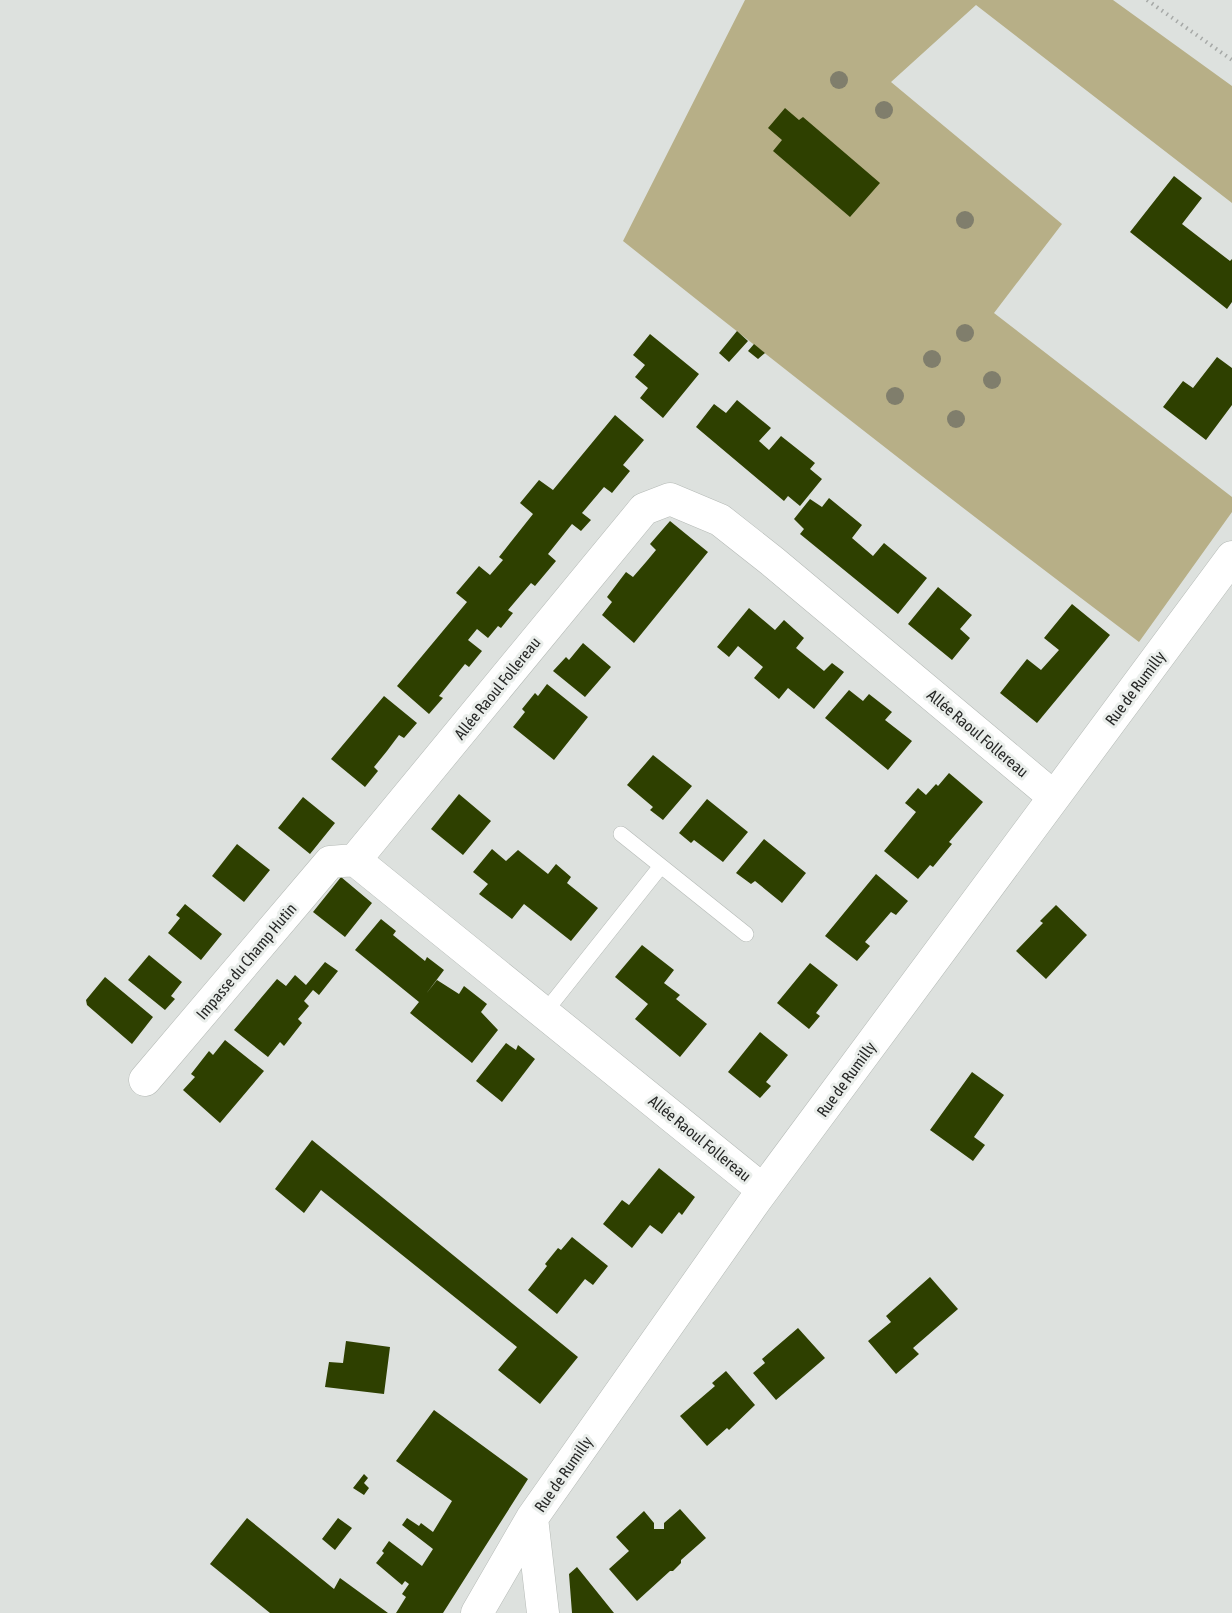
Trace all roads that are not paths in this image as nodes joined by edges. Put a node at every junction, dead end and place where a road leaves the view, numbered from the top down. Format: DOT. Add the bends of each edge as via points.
graph roads {
  1 [pos="1232,557"];
  2 [pos="1054,797"];
  3 [pos="621,834"];
  4 [pos="355,860"];
  5 [pos="661,866"];
  6 [pos="746,934"];
  7 [pos="545,1012"];
  8 [pos="145,1080"];
  9 [pos="763,1190"];
  10 [pos="532,1518"];
  11 [pos="477,1613"];
  12 [pos="543,1613"];
  1 -- 2 [label="street, Rue de Rumilly"];
  2 -- 4 [label="street, Allée Raoul Follereau" via="720,520 670,499 644,509"];
  2 -- 9 [label="street, Rue de Rumilly"];
  3 -- 5 [label="lane"];
  4 -- 7 [label="street, Allée Raoul Follereau"];
  4 -- 8 [label="street, Impasse du Champ Hutin" via="330,862"];
  5 -- 6 [label="lane"];
  5 -- 7 [label="lane"];
  7 -- 9 [label="street, Allée Raoul Follereau"];
  9 -- 10 [label="street, Rue de Rumilly"];
  10 -- 11 [label="street, Rue de Rumilly"];
  10 -- 12 [label="street"];
}
